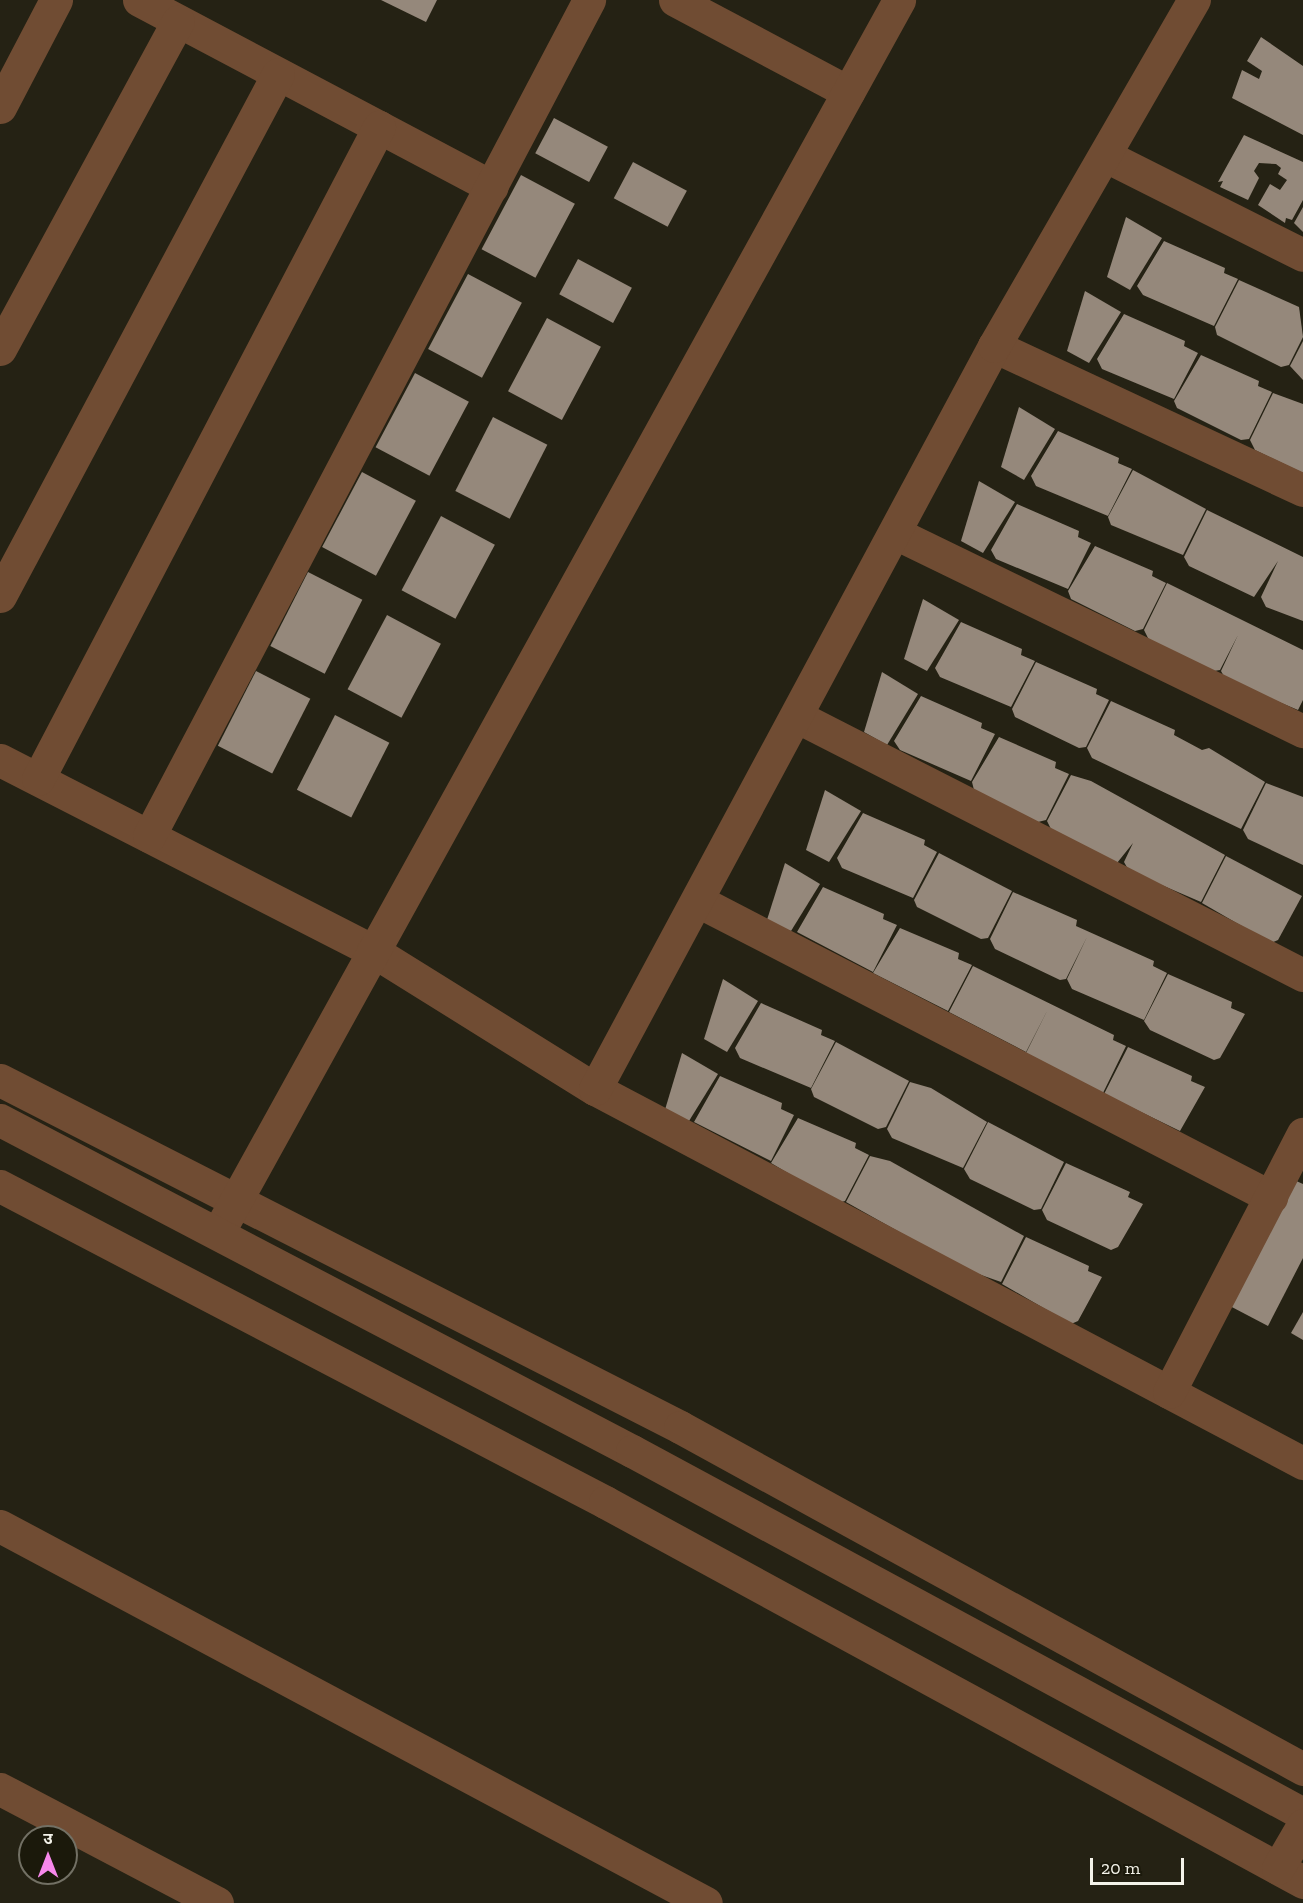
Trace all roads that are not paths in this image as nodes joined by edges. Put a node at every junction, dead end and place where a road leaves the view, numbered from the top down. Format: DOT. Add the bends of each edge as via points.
graph roads {
  1 [pos="56,0"];
  2 [pos="139,0"];
  3 [pos="589,0"];
  4 [pos="675,0"];
  5 [pos="899,0"];
  6 [pos="1194,0"];
  7 [pos="178,21"];
  8 [pos="278,74"];
  9 [pos="848,92"];
  10 [pos="0,107"];
  11 [pos="379,127"];
  12 [pos="1106,156"];
  13 [pos="492,187"];
  14 [pos="1303,255"];
  15 [pos="994,346"];
  16 [pos="0,349"];
  17 [pos="1303,490"];
  18 [pos="895,532"];
  19 [pos="0,596"];
  20 [pos="798,717"];
  21 [pos="1303,731"];
  22 [pos="0,760"];
  23 [pos="38,779"];
  24 [pos="149,836"];
  25 [pos="700,902"];
  26 [pos="373,951"];
  27 [pos="1303,975"];
  28 [pos="0,1080"];
  29 [pos="595,1089"];
  30 [pos="0,1120"];
  31 [pos="1303,1134"];
  32 [pos="0,1186"];
  33 [pos="1270,1197"];
  34 [pos="234,1202"];
  35 [pos="218,1234"];
  36 [pos="1169,1392"];
  37 [pos="1303,1463"];
  38 [pos="0,1526"];
  39 [pos="1303,1769"];
  40 [pos="0,1789"];
  41 [pos="1303,1814"];
  42 [pos="1303,1825"];
  43 [pos="1291,1875"];
  44 [pos="217,1903"];
  45 [pos="706,1903"];
  1 -- 10 [label="street"];
  2 -- 7 [label="street"];
  3 -- 13 [label="street"];
  4 -- 9 [label="street"];
  5 -- 9 [label="street"];
  6 -- 12 [label="street"];
  7 -- 8 [label="street"];
  7 -- 16 [label="street"];
  8 -- 11 [label="street"];
  8 -- 19 [label="street"];
  9 -- 26 [label="street"];
  11 -- 13 [label="street"];
  11 -- 23 [label="street"];
  12 -- 14 [label="street"];
  12 -- 15 [label="street"];
  13 -- 24 [label="street"];
  15 -- 17 [label="street"];
  15 -- 18 [label="street"];
  18 -- 20 [label="street"];
  18 -- 21 [label="street"];
  20 -- 25 [label="street"];
  20 -- 27 [label="street"];
  22 -- 23 [label="street"];
  23 -- 24 [label="street"];
  24 -- 26 [label="street"];
  25 -- 29 [label="street"];
  25 -- 33 [label="street"];
  26 -- 29 [label="street"];
  26 -- 34 [label="street"];
  28 -- 34 [label="street"];
  29 -- 36 [label="street"];
  30 -- 35 [label="street"];
  31 -- 33 [label="street"];
  32 -- 43 [label="street" via="605,1502"];
  33 -- 36 [label="street"];
  34 -- 35 [label="street"];
  34 -- 39 [label="street" via="680,1427"];
  35 -- 41 [label="street" via="643,1456"];
  36 -- 37 [label="street"];
  38 -- 45 [label="street"];
  40 -- 44 [label="street"];
  42 -- 43 [label="street"];
}
